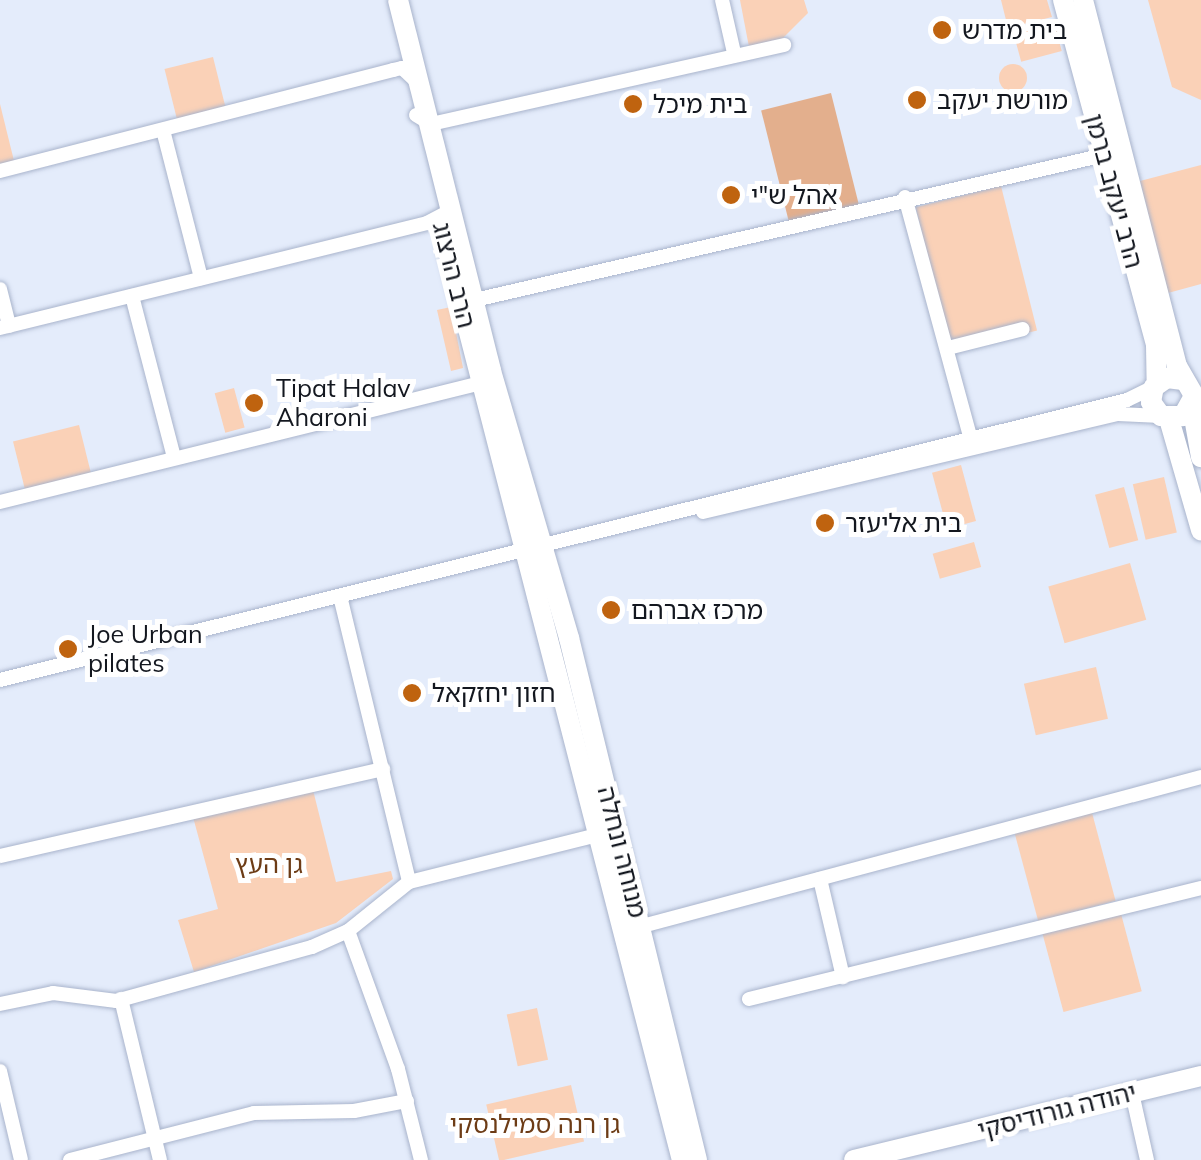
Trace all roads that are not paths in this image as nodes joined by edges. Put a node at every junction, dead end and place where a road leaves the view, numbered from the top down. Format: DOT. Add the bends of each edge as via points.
graph roads {
  1 [pos="722,0"];
  2 [pos="1063,0"];
  3 [pos="1083,0"];
  4 [pos="396,4"];
  5 [pos="784,45"];
  6 [pos="734,54"];
  7 [pos="402,68"];
  8 [pos="420,84"];
  9 [pos="424,120"];
  10 [pos="164,130"];
  11 [pos="1104,155"];
  12 [pos="0,171"];
  13 [pos="905,197"];
  14 [pos="446,214"];
  15 [pos="200,278"];
  16 [pos="0,289"];
  17 [pos="132,296"];
  18 [pos="468,302"];
  19 [pos="5,327"];
  20 [pos="1023,329"];
  21 [pos="948,348"];
  22 [pos="486,377"];
  23 [pos="1184,380"];
  24 [pos="1155,385"];
  25 [pos="1196,403"];
  26 [pos="1165,418"];
  27 [pos="972,443"];
  28 [pos="174,456"];
  29 [pos="1201,457"];
  30 [pos="0,502"];
  31 [pos="1201,530"];
  32 [pos="536,551"];
  33 [pos="340,596"];
  34 [pos="0,680"];
  35 [pos="383,769"];
  36 [pos="1201,777"];
  37 [pos="607,829"];
  38 [pos="0,856"];
  39 [pos="820,879"];
  40 [pos="409,882"];
  41 [pos="1201,888"];
  42 [pos="633,928"];
  43 [pos="348,931"];
  44 [pos="843,977"];
  45 [pos="121,999"];
  46 [pos="749,999"];
  47 [pos="0,1004"];
  48 [pos="0,1071"];
  49 [pos="1201,1076"];
  50 [pos="1132,1093"];
  51 [pos="407,1101"];
  52 [pos="154,1136"];
  53 [pos="914,1154"];
  54 [pos="21,1160"];
  55 [pos="70,1160"];
  56 [pos="160,1160"];
  57 [pos="421,1160"];
  58 [pos="682,1160"];
  59 [pos="697,1160"];
  60 [pos="854,1160"];
  61 [pos="1147,1160"];
  1 -- 6 [label="street"];
  2 -- 11 [label="street, הרב יעקב ברמן"];
  3 -- 23 [label="street, הרב יעקב ברמן"];
  4 -- 7 [label="street, הרב הרצוג"];
  4 -- 8 [label="street, הרב הרצוג"];
  5 -- 6 [label="street"];
  6 -- 9 [label="street"];
  7 -- 8 [label="street"];
  7 -- 9 [label="street, הרב הרצוג"];
  7 -- 10 [label="street"];
  8 -- 9 [label="street, הרב הרצוג"];
  9 -- 14 [label="street, הרב הרצוג"];
  10 -- 12 [label="street"];
  10 -- 15 [label="street"];
  11 -- 13 [label="street"];
  11 -- 24 [label="street, הרב יעקב ברמן" via="1156,345"];
  13 -- 18 [label="street"];
  13 -- 21 [label="street"];
  14 -- 15 [label="street"];
  14 -- 18 [label="street, הרב הרצוג"];
  15 -- 17 [label="street"];
  16 -- 19 [label="street"];
  17 -- 19 [label="street"];
  17 -- 28 [label="street"];
  18 -- 22 [label="street, הרב הרצוג"];
  20 -- 21 [label="street"];
  21 -- 27 [label="street"];
  22 -- 28 [label="street"];
  22 -- 32 [label="street, הרב הרצוג"];
  23 -- 24 [label="street"];
  23 -- 25 [label="street, הרב יעקב ברמן"];
  24 -- 26 [label="street, הרב יעקב ברמן" via="1151,402"];
  24 -- 27 [label="street" via="1127,400"];
  25 -- 26 [label="street"];
  25 -- 29 [label="street, הרב יעקב ברמן"];
  26 -- 27 [label="street" via="1118,414"];
  26 -- 31 [label="street, הרב יעקב ברמן"];
  27 -- 32 [label="street"];
  28 -- 30 [label="street"];
  32 -- 33 [label="street"];
  32 -- 37 [label="street, מנוחה ונחלה"];
  33 -- 34 [label="street"];
  33 -- 35 [label="street"];
  35 -- 38 [label="street"];
  35 -- 40 [label="street"];
  36 -- 39 [label="street"];
  37 -- 40 [label="street"];
  37 -- 42 [label="street, מנוחה ונחלה"];
  39 -- 42 [label="street"];
  39 -- 44 [label="street"];
  40 -- 43 [label="street"];
  41 -- 44 [label="street"];
  42 -- 58 [label="street, מנוחה ונחלה"];
  42 -- 59 [label="street, מנוחה ונחלה"];
  43 -- 45 [label="street"];
  43 -- 51 [label="street"];
  44 -- 46 [label="street"];
  45 -- 47 [label="street" via="53,993"];
  45 -- 52 [label="street"];
  48 -- 54 [label="street"];
  49 -- 50 [label="street, יהודה גורודיסקי"];
  50 -- 53 [label="street, יהודה גורודיסקי"];
  50 -- 61 [label="street"];
  51 -- 52 [label="street" via="346,1112 254,1113"];
  51 -- 57 [label="street"];
  52 -- 55 [label="street"];
  52 -- 56 [label="street"];
  53 -- 60 [label="street, יהודה גורודיסקי"];
}
